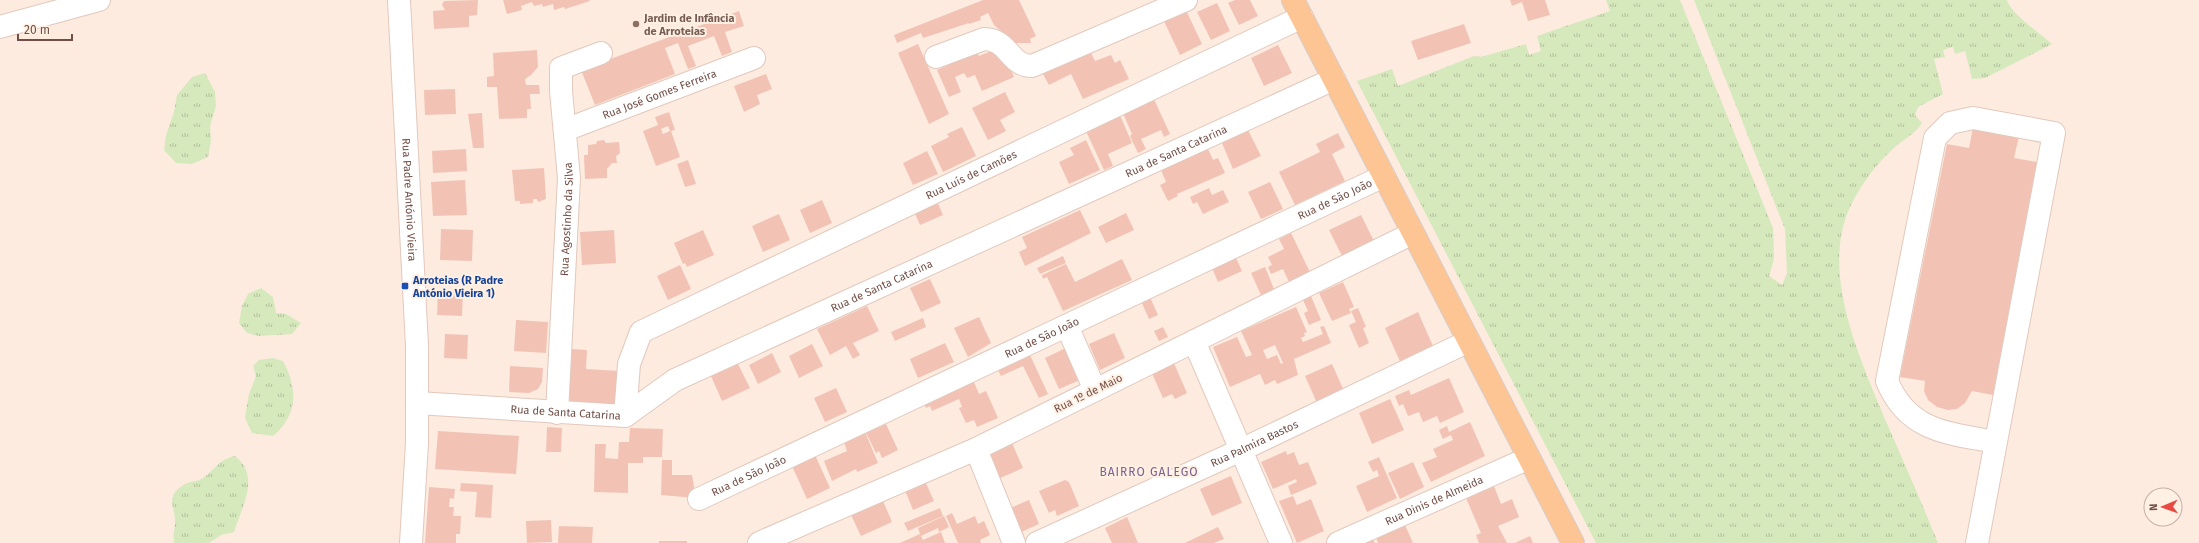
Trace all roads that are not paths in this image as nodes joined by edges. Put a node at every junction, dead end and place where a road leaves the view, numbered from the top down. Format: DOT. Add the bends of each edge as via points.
graph roads {
  1 [pos="99,0"];
  2 [pos="399,0"];
  3 [pos="1186,0"];
  4 [pos="1298,8"];
  5 [pos="0,27"];
  6 [pos="601,53"];
  7 [pos="936,57"];
  8 [pos="754,58"];
  9 [pos="1334,80"];
  10 [pos="565,130"];
  11 [pos="1384,176"];
  12 [pos="1413,233"];
  13 [pos="1067,326"];
  14 [pos="1194,341"];
  15 [pos="1469,341"];
  16 [pos="1095,390"];
  17 [pos="417,403"];
  18 [pos="557,413"];
  19 [pos="625,416"];
  20 [pos="1996,442"];
  21 [pos="976,449"];
  22 [pos="1241,450"];
  23 [pos="1529,458"];
  24 [pos="699,499"];
  25 [pos="411,543"];
  26 [pos="758,543"];
  27 [pos="1014,543"];
  28 [pos="1037,543"];
  29 [pos="1281,543"];
  30 [pos="1338,543"];
  31 [pos="1573,543"];
  32 [pos="1977,543"];
  1 -- 5 [label="street"];
  2 -- 17 [label="street, Rua Padre António Vieira" via="417,346"];
  3 -- 7 [label="street" via="1032,66 1019,63 998,41 992,39 984,39"];
  4 -- 9 [label="main road"];
  4 -- 19 [label="street, Rua Luís de Camões" via="641,332 629,364"];
  6 -- 10 [label="street, Rua Agostinho da Silva" via="561,68"];
  8 -- 10 [label="street, Rua José Gomes Ferreira"];
  9 -- 11 [label="main road"];
  9 -- 19 [label="street, Rua de Santa Catarina" via="675,380"];
  10 -- 18 [label="street, Rua Agostinho da Silva" via="569,178"];
  11 -- 12 [label="main road"];
  11 -- 13 [label="street, Rua de São João"];
  12 -- 14 [label="street, Rua 1º de Maio"];
  12 -- 15 [label="main road"];
  13 -- 16 [label="street"];
  13 -- 24 [label="street, Rua de São João"];
  14 -- 16 [label="street, Rua 1º de Maio"];
  14 -- 22 [label="street"];
  15 -- 22 [label="street, Rua Palmira Bastos"];
  15 -- 23 [label="main road"];
  16 -- 21 [label="street, Rua 1º de Maio"];
  17 -- 18 [label="street, Rua de Santa Catarina"];
  17 -- 25 [label="street, Rua Padre António Vieira"];
  18 -- 19 [label="street, Rua de Santa Catarina"];
  20 -- 20 [label="street" via="2054,133 1973,118 1950,123 1935,138 1887,381 1892,395 1920,423 1940,432"];
  20 -- 32 [label="street"];
  21 -- 26 [label="street, Rua 1º de Maio"];
  21 -- 27 [label="street"];
  22 -- 28 [label="street, Rua Palmira Bastos"];
  22 -- 29 [label="street"];
  23 -- 30 [label="street, Rua Dinis de Almeida"];
  23 -- 31 [label="main road"];
}
